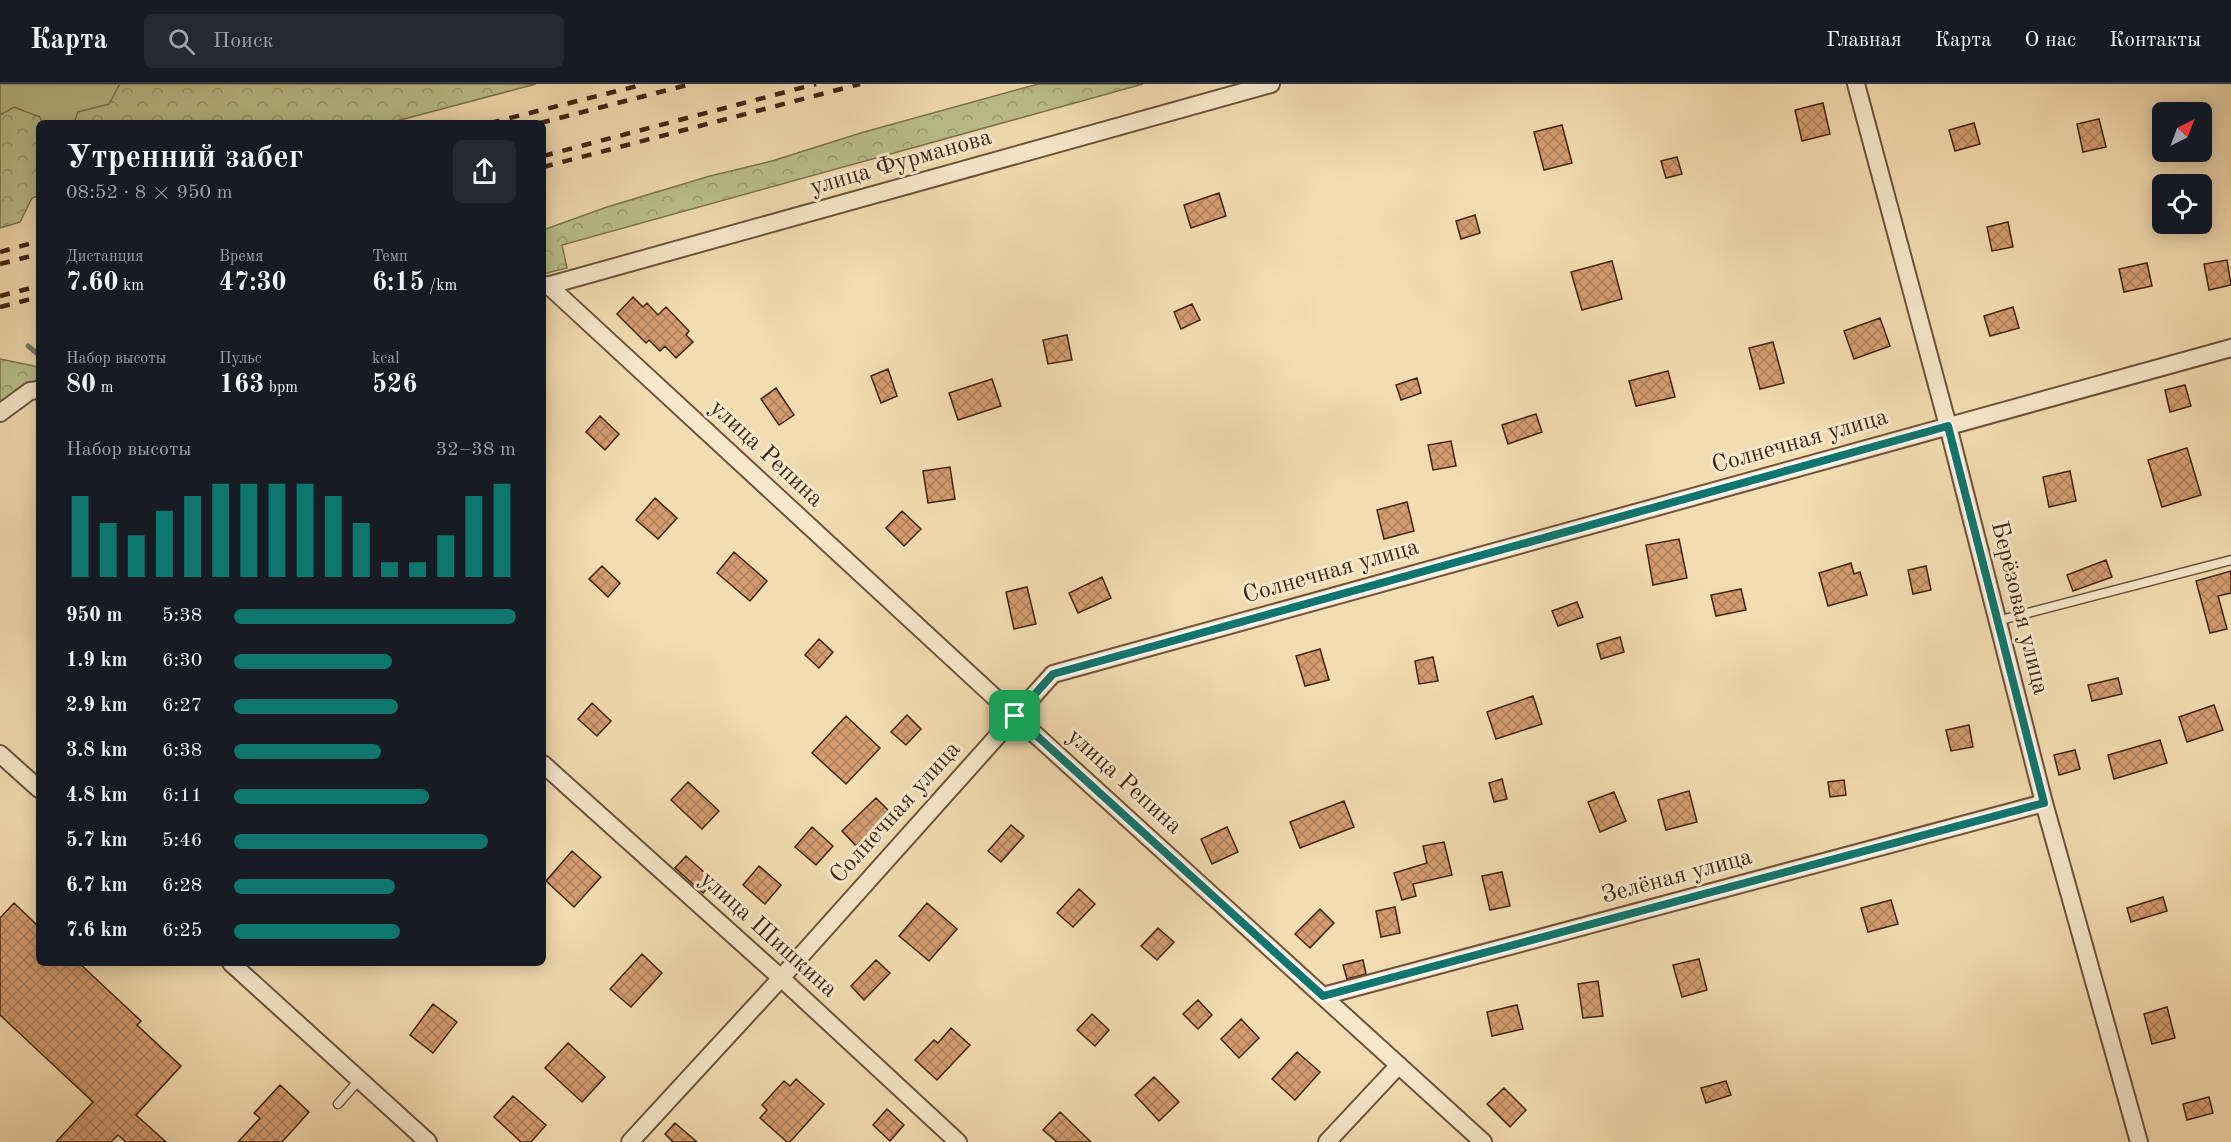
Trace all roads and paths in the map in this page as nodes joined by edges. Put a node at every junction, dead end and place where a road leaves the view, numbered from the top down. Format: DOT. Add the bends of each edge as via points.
graph roads {
  1 [pos="1271,84"];
  2 [pos="1856,84"];
  3 [pos="546,286"];
  4 [pos="2231,348"];
  5 [pos="36,391"];
  6 [pos="0,413"];
  7 [pos="1948,426"];
  8 [pos="2231,560"];
  9 [pos="1997,621"];
  10 [pos="1015,716"];
  11 [pos="0,754"];
  12 [pos="546,767"];
  13 [pos="36,786"];
  14 [pos="2044,803"];
  15 [pos="234,966"];
  16 [pos="781,978"];
  17 [pos="1323,996"];
  18 [pos="1399,1065"];
  19 [pos="359,1080"];
  20 [pos="338,1104"];
  21 [pos="428,1142"];
  22 [pos="630,1142"];
  23 [pos="958,1142"];
  24 [pos="1327,1142"];
  25 [pos="1483,1142"];
  26 [pos="2139,1142"];
  1 -- 3 [label="street, улица Фурманова"];
  2 -- 7 [label="street, Берёзовая улица"];
  3 -- 10 [label="street, улица Репина"];
  4 -- 7 [label="street, Солнечная улица"];
  5 -- 6 [label="street"];
  7 -- 9 [label="street, Берёзовая улица"];
  7 -- 10 [label="street, Солнечная улица" via="1053,674"];
  8 -- 9 [label="lane"];
  9 -- 14 [label="street, Берёзовая улица"];
  10 -- 16 [label="street, Солнечная улица"];
  10 -- 17 [label="street, улица Репина"];
  11 -- 13 [label="street"];
  12 -- 16 [label="street, улица Шишкина"];
  14 -- 17 [label="street, Зелёная улица"];
  14 -- 26 [label="street, Берёзовая улица"];
  15 -- 19 [label="street"];
  16 -- 22 [label="street, Солнечная улица"];
  16 -- 23 [label="street, улица Шишкина"];
  17 -- 18 [label="street, улица Репина"];
  18 -- 24 [label="street"];
  18 -- 25 [label="street, улица Репина"];
  19 -- 20 [label="lane"];
  19 -- 21 [label="street"];
}
